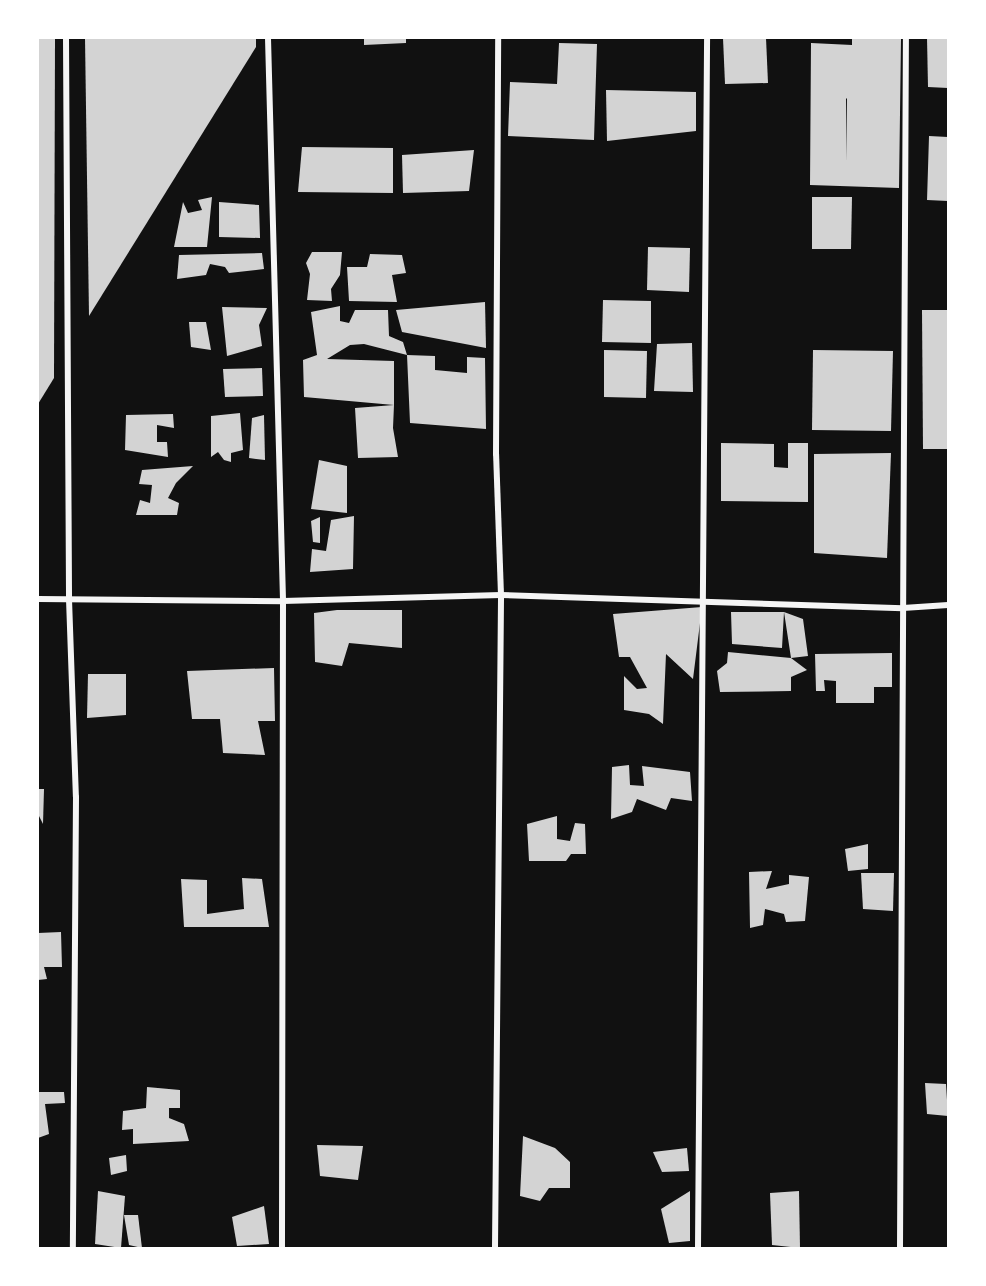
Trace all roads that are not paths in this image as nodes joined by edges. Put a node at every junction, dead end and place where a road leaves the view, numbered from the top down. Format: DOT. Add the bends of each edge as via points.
graph roads {
  1 [pos="66,38"];
  2 [pos="268,38"];
  3 [pos="498,38"];
  4 [pos="706,38"];
  5 [pos="906,38"];
  6 [pos="501,595"];
  7 [pos="38,599"];
  8 [pos="69,599"];
  9 [pos="284,601"];
  10 [pos="701,601"];
  11 [pos="948,604"];
  12 [pos="903,608"];
  13 [pos="73,1248"];
  14 [pos="282,1248"];
  15 [pos="495,1248"];
  16 [pos="698,1248"];
  17 [pos="900,1248"];
  1 -- 8 [label="street"];
  2 -- 9 [label="street"];
  3 -- 6 [label="street" via="496,454"];
  4 -- 10 [label="street"];
  5 -- 12 [label="street"];
  6 -- 9 [label="street"];
  6 -- 10 [label="street"];
  6 -- 15 [label="street"];
  7 -- 8 [label="street"];
  8 -- 9 [label="street"];
  8 -- 13 [label="street" via="76,797"];
  9 -- 14 [label="street"];
  10 -- 12 [label="street"];
  10 -- 16 [label="street" via="703,943"];
  11 -- 12 [label="street"];
  12 -- 17 [label="street"];
}
